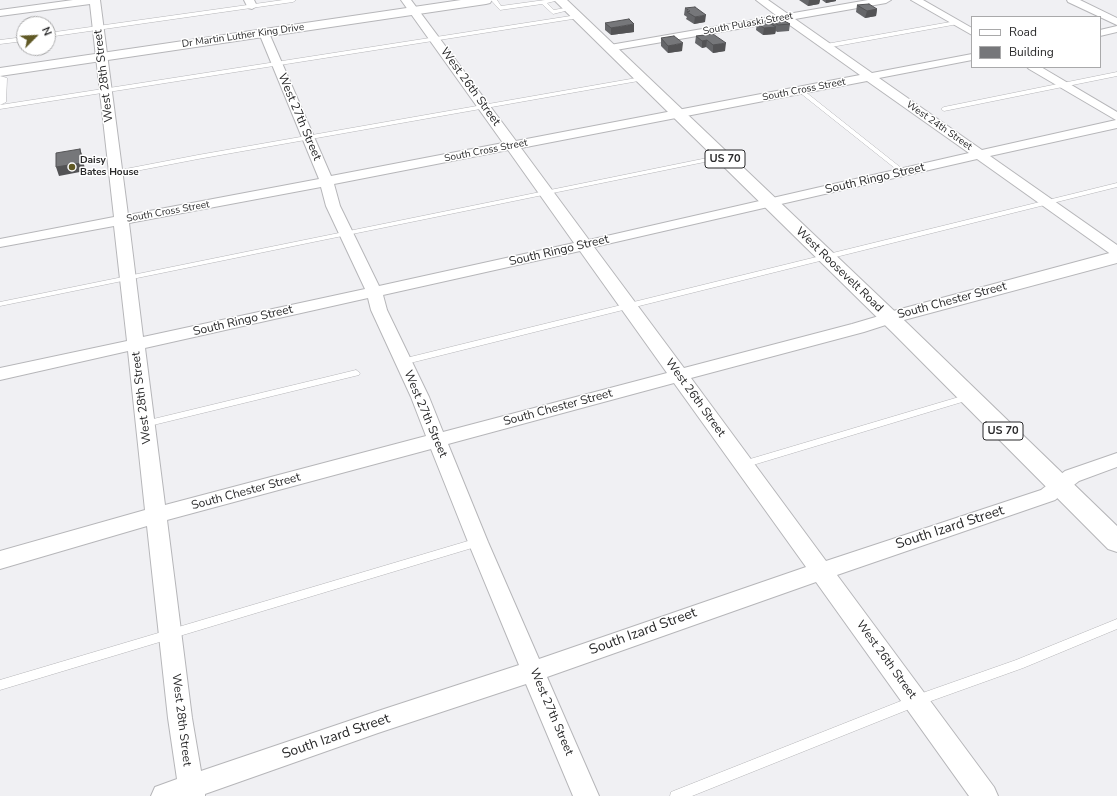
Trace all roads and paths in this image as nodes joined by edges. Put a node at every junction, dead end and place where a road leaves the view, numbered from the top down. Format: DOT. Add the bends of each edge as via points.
graph roads {
  1 [pos="95,0"];
  2 [pos="293,0"];
  3 [pos="486,0"];
  4 [pos="494,0"];
  5 [pos="761,0"];
  6 [pos="886,0"];
  7 [pos="916,0"];
  8 [pos="1072,0"];
  9 [pos="543,2"];
  10 [pos="251,4"];
  11 [pos="410,5"];
  12 [pos="566,6"];
  13 [pos="0,13"];
  14 [pos="785,17"];
  15 [pos="1117,22"];
  16 [pos="956,23"];
  17 [pos="98,28"];
  18 [pos="1117,30"];
  19 [pos="971,31"];
  20 [pos="264,33"];
  21 [pos="1101,33"];
  22 [pos="56,34"];
  23 [pos="435,39"];
  24 [pos="16,40"];
  25 [pos="0,42"];
  26 [pos="826,46"];
  27 [pos="610,48"];
  28 [pos="101,57"];
  29 [pos="971,57"];
  30 [pos="277,64"];
  31 [pos="1035,68"];
  32 [pos="0,72"];
  33 [pos="1117,74"];
  34 [pos="870,77"];
  35 [pos="0,78"];
  36 [pos="642,79"];
  37 [pos="1063,85"];
  38 [pos="801,91"];
  39 [pos="106,92"];
  40 [pos="0,103"];
  41 [pos="0,108"];
  42 [pos="484,108"];
  43 [pos="944,109"];
  44 [pos="677,114"];
  45 [pos="1117,116"];
  46 [pos="1117,124"];
  47 [pos="308,138"];
  48 [pos="512,146"];
  49 [pos="980,154"];
  50 [pos="722,156"];
  51 [pos="903,172"];
  52 [pos="115,173"];
  53 [pos="327,182"];
  54 [pos="1117,185"];
  55 [pos="546,193"];
  56 [pos="768,202"];
  57 [pos="1048,203"];
  58 [pos="122,220"];
  59 [pos="347,234"];
  60 [pos="0,243"];
  61 [pos="584,245"];
  62 [pos="1117,252"];
  63 [pos="825,257"];
  64 [pos="1117,257"];
  65 [pos="127,278"];
  66 [pos="374,292"];
  67 [pos="0,304"];
  68 [pos="628,305"];
  69 [pos="889,318"];
  70 [pos="136,345"];
  71 [pos="402,362"];
  72 [pos="356,372"];
  73 [pos="0,374"];
  74 [pos="679,376"];
  75 [pos="969,397"];
  76 [pos="145,424"];
  77 [pos="438,440"];
  78 [pos="1117,460"];
  79 [pos="743,464"];
  80 [pos="1060,486"];
  81 [pos="157,515"];
  82 [pos="478,542"];
  83 [pos="1117,542"];
  84 [pos="0,560"];
  85 [pos="822,570"];
  86 [pos="1117,624"];
  87 [pos="171,634"];
  88 [pos="534,671"];
  89 [pos="0,684"];
  90 [pos="915,701"];
  91 [pos="191,791"];
  92 [pos="164,796"];
  93 [pos="586,796"];
  94 [pos="676,796"];
  95 [pos="985,796"];
  1 -- 13 [label="street"];
  1 -- 17 [label="street, West 28th Street"];
  2 -- 10 [label="lane"];
  3 -- 11 [label="main road, Dr Martin Luther King Drive"];
  4 -- 9 [label="lane" via="500,8"];
  5 -- 14 [label="street, West 24th Street"];
  6 -- 14 [label="street, South Pulaski Street"];
  7 -- 16 [label="street"];
  8 -- 15 [label="street"];
  9 -- 12 [label="lane"];
  9 -- 12 [label="lane" via="553,12"];
  10 -- 17 [label="lane"];
  11 -- 20 [label="main road, Dr Martin Luther King Drive"];
  11 -- 23 [label="street, West 26th Street"];
  12 -- 23 [label="lane"];
  12 -- 27 [label="main road, West Roosevelt Road / US 70"];
  14 -- 26 [label="street, West 24th Street"];
  14 -- 27 [label="street, South Pulaski Street"];
  16 -- 19 [label="street"];
  16 -- 26 [label="lane"];
  17 -- 22 [label="lane"];
  17 -- 28 [label="street, West 28th Street"];
  18 -- 21 [label="street"];
  20 -- 28 [label="main road, Dr Martin Luther King Drive"];
  20 -- 30 [label="street, West 27th Street"];
  23 -- 30 [label="lane"];
  23 -- 42 [label="street, West 26th Street"];
  24 -- 25 [label="lane"];
  26 -- 34 [label="street, West 24th Street"];
  27 -- 36 [label="main road, West Roosevelt Road / US 70"];
  28 -- 32 [label="main road, Dr Martin Luther King Drive"];
  28 -- 39 [label="street, West 28th Street"];
  29 -- 34 [label="street, South Cross Street"];
  30 -- 39 [label="lane"];
  30 -- 47 [label="street, West 27th Street"];
  31 -- 37 [label="street"];
  33 -- 37 [label="lane"];
  34 -- 38 [label="street, South Cross Street"];
  34 -- 49 [label="street, West 24th Street"];
  35 -- 40 [label="lane" via="4,78 3,102"];
  36 -- 42 [label="lane"];
  36 -- 44 [label="main road, West Roosevelt Road / US 70"];
  37 -- 43 [label="lane"];
  37 -- 45 [label="street"];
  38 -- 44 [label="street, South Cross Street"];
  38 -- 51 [label="lane"];
  39 -- 41 [label="lane"];
  39 -- 52 [label="street, West 28th Street"];
  42 -- 47 [label="lane"];
  42 -- 48 [label="street, West 26th Street"];
  44 -- 48 [label="street, South Cross Street"];
  44 -- 50 [label="main road, West Roosevelt Road / US 70"];
  46 -- 49 [label="street, South Ringo Street"];
  47 -- 52 [label="lane"];
  47 -- 53 [label="street, West 27th Street"];
  48 -- 53 [label="street, South Cross Street"];
  48 -- 55 [label="street, West 26th Street"];
  49 -- 51 [label="street, South Ringo Street"];
  49 -- 57 [label="street, West 24th Street"];
  50 -- 55 [label="lane"];
  50 -- 56 [label="main road, West Roosevelt Road / US 70"];
  51 -- 56 [label="street, South Ringo Street"];
  52 -- 58 [label="street, West 28th Street"];
  53 -- 58 [label="street, South Cross Street"];
  53 -- 59 [label="street, West 27th Street" via="334,206"];
  54 -- 57 [label="lane"];
  55 -- 59 [label="lane"];
  55 -- 61 [label="street, West 26th Street"];
  56 -- 61 [label="street, South Ringo Street"];
  56 -- 63 [label="main road, West Roosevelt Road / US 70"];
  57 -- 62 [label="street, West 24th Street"];
  57 -- 63 [label="lane"];
  58 -- 60 [label="street, South Cross Street"];
  58 -- 65 [label="street, West 28th Street"];
  59 -- 65 [label="lane"];
  59 -- 66 [label="street, West 27th Street"];
  61 -- 66 [label="street, South Ringo Street"];
  61 -- 68 [label="street, West 26th Street"];
  63 -- 68 [label="lane"];
  63 -- 69 [label="main road, West Roosevelt Road / US 70"];
  64 -- 69 [label="main road, South Chester Street"];
  65 -- 67 [label="lane"];
  65 -- 70 [label="street, West 28th Street"];
  66 -- 70 [label="street, South Ringo Street"];
  66 -- 71 [label="street, West 27th Street" via="379,310"];
  68 -- 71 [label="lane"];
  68 -- 74 [label="street, West 26th Street"];
  69 -- 74 [label="street, South Chester Street"];
  69 -- 75 [label="main road, West Roosevelt Road / US 70"];
  70 -- 73 [label="street, South Ringo Street"];
  70 -- 76 [label="street, West 28th Street"];
  71 -- 77 [label="street, West 27th Street"];
  72 -- 76 [label="lane"];
  74 -- 77 [label="street, South Chester Street"];
  74 -- 79 [label="street, West 26th Street"];
  75 -- 79 [label="lane"];
  75 -- 80 [label="main road, West Roosevelt Road / US 70"];
  76 -- 81 [label="street, West 28th Street"];
  77 -- 81 [label="street, South Chester Street"];
  77 -- 82 [label="street, West 27th Street"];
  78 -- 80 [label="street, South Izard Street" via="1072,476"];
  79 -- 85 [label="street, West 26th Street"];
  80 -- 83 [label="main road, West Roosevelt Road / US 70"];
  80 -- 85 [label="street, South Izard Street" via="1048,496"];
  81 -- 84 [label="street, South Chester Street"];
  81 -- 87 [label="street, West 28th Street"];
  82 -- 87 [label="lane"];
  82 -- 88 [label="street, West 27th Street"];
  85 -- 88 [label="street, South Izard Street"];
  85 -- 90 [label="street, West 26th Street"];
  86 -- 90 [label="lane" via="1018,664"];
  87 -- 89 [label="lane"];
  87 -- 91 [label="street, West 28th Street"];
  88 -- 91 [label="street, South Izard Street" via="378,722"];
  88 -- 93 [label="street, West 27th Street"];
  90 -- 94 [label="lane"];
  90 -- 95 [label="street, West 26th Street"];
  91 -- 92 [label="street, South Izard Street"];
}
